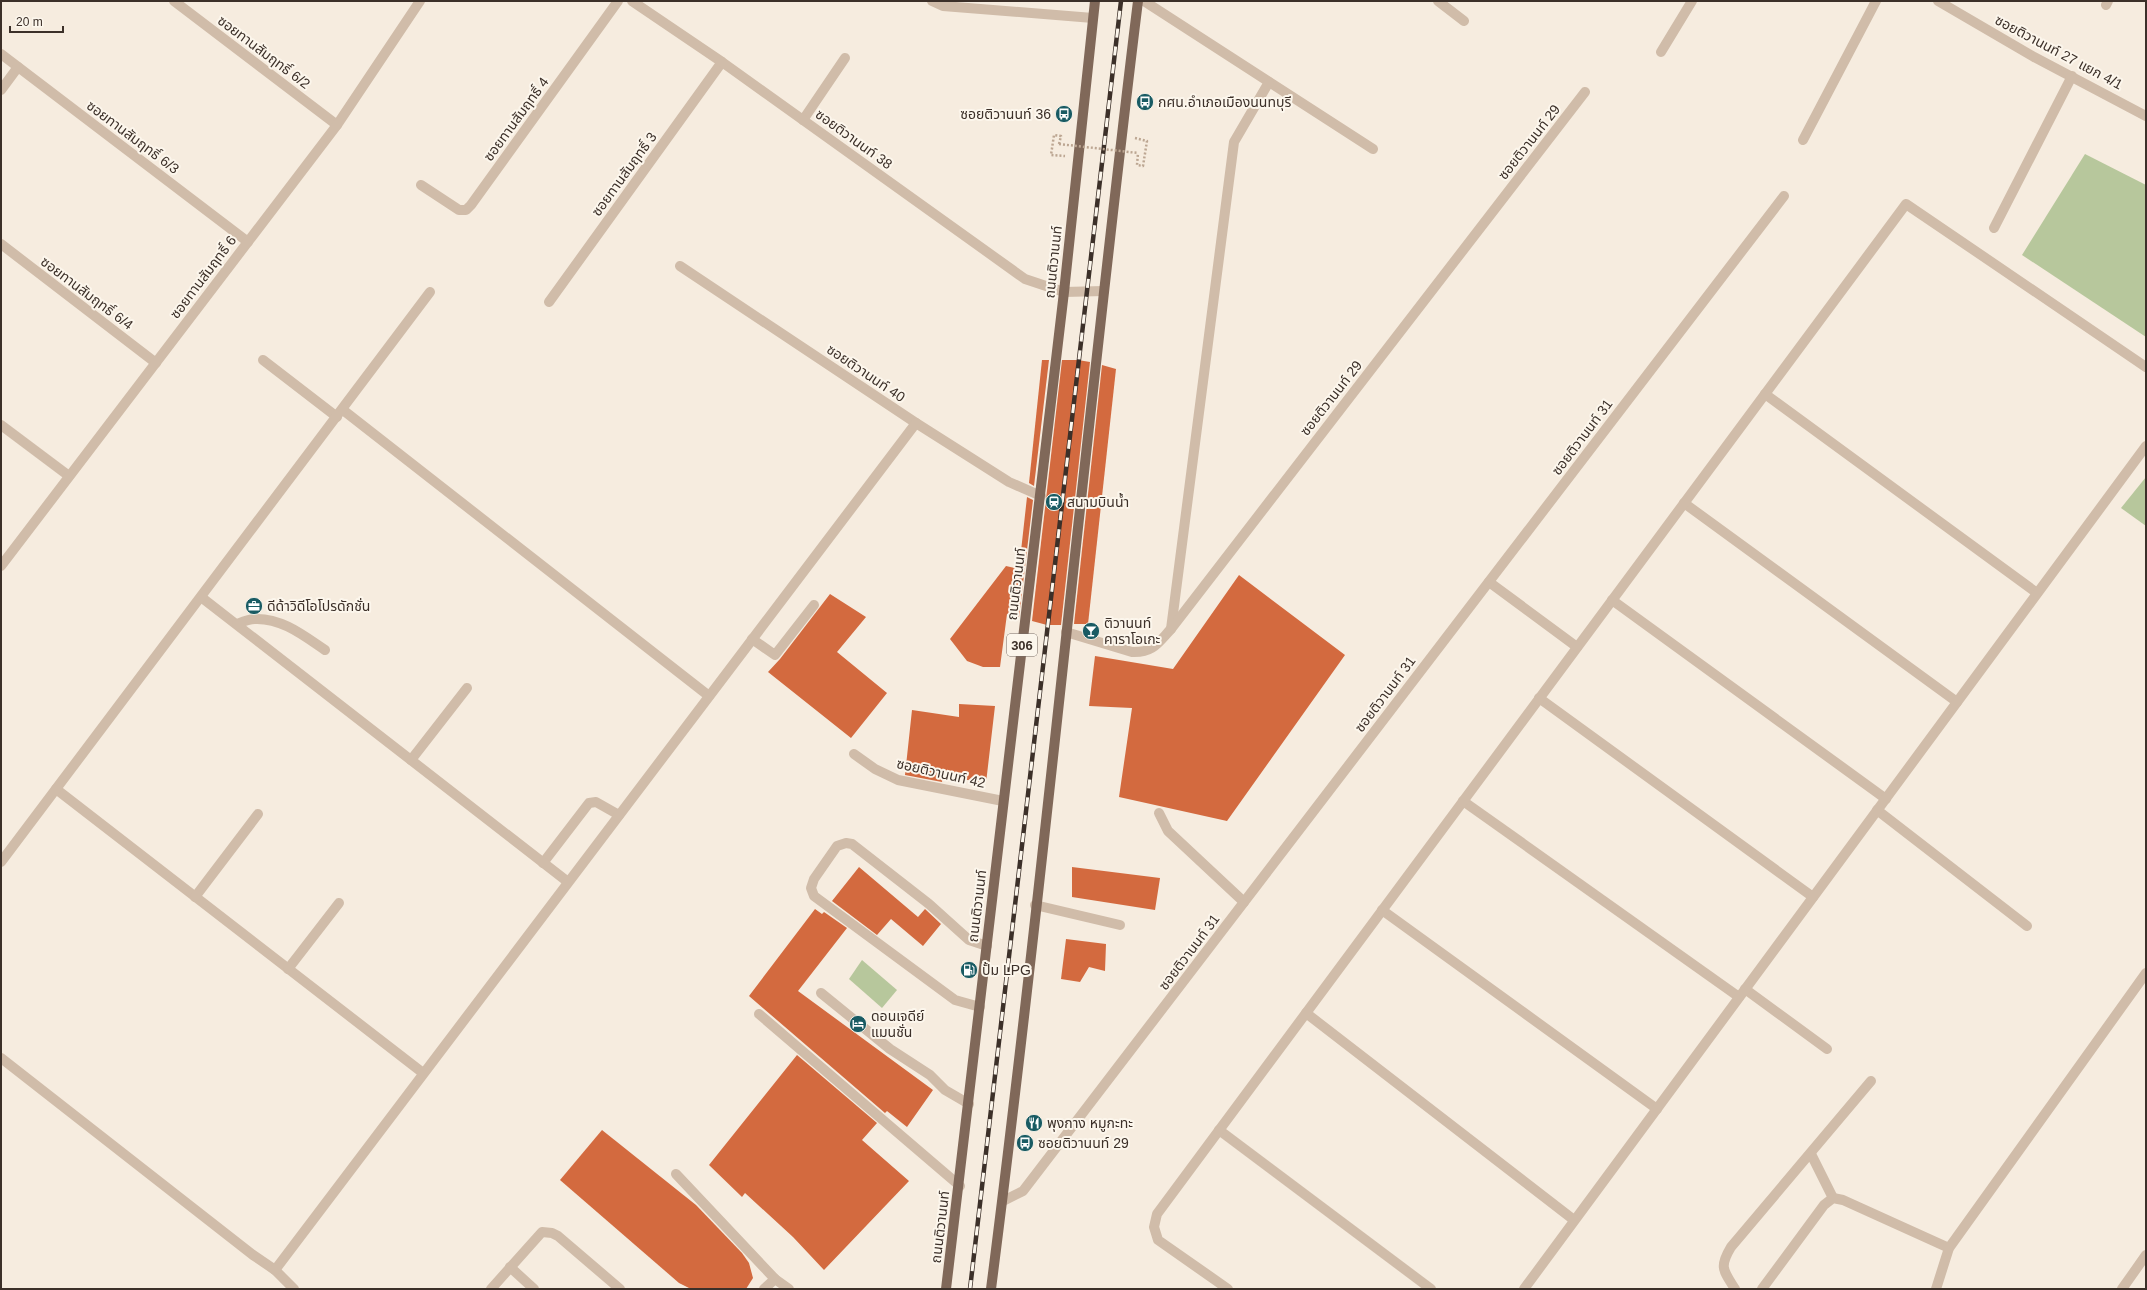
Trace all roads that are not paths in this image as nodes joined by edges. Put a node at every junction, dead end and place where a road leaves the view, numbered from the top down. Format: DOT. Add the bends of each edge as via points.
graph roads {
  1 [pos="174,1"];
  2 [pos="420,1"];
  3 [pos="618,1"];
  4 [pos="632,1"];
  5 [pos="932,1"];
  6 [pos="1095,1"];
  7 [pos="1138,1"];
  8 [pos="1144,1"];
  9 [pos="1438,1"];
  10 [pos="1692,1"];
  11 [pos="1876,1"];
  12 [pos="1938,1"];
  13 [pos="958,4"];
  14 [pos="1093,18"];
  15 [pos="1464,21"];
  16 [pos="1661,52"];
  17 [pos="1,54"];
  18 [pos="845,58"];
  19 [pos="722,62"];
  20 [pos="18,67"];
  21 [pos="2072,76"];
  22 [pos="1269,82"];
  23 [pos="1,90"];
  24 [pos="1585,92"];
  25 [pos="2146,116"];
  26 [pos="803,120"];
  27 [pos="337,125"];
  28 [pos="1804,140"];
  29 [pos="1373,150"];
  30 [pos="421,185"];
  31 [pos="1784,196"];
  32 [pos="1994,228"];
  33 [pos="248,242"];
  34 [pos="1,244"];
  35 [pos="680,266"];
  36 [pos="1104,291"];
  37 [pos="430,292"];
  38 [pos="1064,292"];
  39 [pos="549,302"];
  40 [pos="263,360"];
  41 [pos="156,363"];
  42 [pos="2146,368"];
  43 [pos="1766,394"];
  44 [pos="340,414"];
  45 [pos="916,423"];
  46 [pos="1,426"];
  47 [pos="2146,446"];
  48 [pos="69,476"];
  49 [pos="1041,496"];
  50 [pos="1684,504"];
  51 [pos="1,566"];
  52 [pos="1489,582"];
  53 [pos="2037,593"];
  54 [pos="201,596"];
  55 [pos="1612,600"];
  56 [pos="814,605"];
  57 [pos="237,624"];
  58 [pos="1171,629"];
  59 [pos="1066,632"];
  60 [pos="752,639"];
  61 [pos="1577,647"];
  62 [pos="325,650"];
  63 [pos="467,688"];
  64 [pos="709,696"];
  65 [pos="1539,698"];
  66 [pos="1957,702"];
  67 [pos="854,754"];
  68 [pos="411,760"];
  69 [pos="56,789"];
  70 [pos="1886,799"];
  71 [pos="1464,801"];
  72 [pos="1003,802"];
  73 [pos="1877,810"];
  74 [pos="1159,813"];
  75 [pos="258,814"];
  76 [pos="619,814"];
  77 [pos="1,862"];
  78 [pos="543,863"];
  79 [pos="568,882"];
  80 [pos="1813,897"];
  81 [pos="195,898"];
  82 [pos="1244,902"];
  83 [pos="339,903"];
  84 [pos="1035,905"];
  85 [pos="1382,910"];
  86 [pos="1120,925"];
  87 [pos="2027,926"];
  88 [pos="987,946"];
  89 [pos="288,969"];
  90 [pos="2146,972"];
  91 [pos="821,992"];
  92 [pos="1742,993"];
  93 [pos="980,1007"];
  94 [pos="1306,1013"];
  95 [pos="759,1014"];
  96 [pos="1827,1049"];
  97 [pos="1,1058"];
  98 [pos="422,1073"];
  99 [pos="1871,1081"];
  100 [pos="969,1104"];
  101 [pos="1657,1108"];
  102 [pos="1219,1130"];
  103 [pos="1811,1154"];
  104 [pos="676,1174"];
  105 [pos="960,1186"];
  106 [pos="1833,1198"];
  107 [pos="1003,1201"];
  108 [pos="1574,1220"];
  109 [pos="1949,1248"];
  110 [pos="2146,1255"];
  111 [pos="510,1267"];
  112 [pos="275,1270"];
  113 [pos="775,1279"];
  114 [pos="294,1289"];
  115 [pos="491,1289"];
  116 [pos="534,1289"];
  117 [pos="620,1289"];
  118 [pos="764,1289"];
  119 [pos="788,1289"];
  120 [pos="946,1289"];
  121 [pos="992,1289"];
  122 [pos="1228,1289"];
  123 [pos="1431,1289"];
  124 [pos="1524,1289"];
  125 [pos="1735,1289"];
  126 [pos="1762,1289"];
  127 [pos="1936,1289"];
  128 [pos="2122,1289"];
  1 -- 27 [label="street, ซอยทานสัมฤทธิ์ 6/2"];
  2 -- 27 [label="street, ซอยทานสัมฤทธิ์ 6"];
  3 -- 30 [label="street, ซอยทานสัมฤทธิ์ 4" via="466,210 459,210"];
  4 -- 19 [label="street, ซอยติวานนท์ 38"];
  5 -- 13 [label="street" via="943,6"];
  6 -- 14 [label="main road, ถนนติวานนท์ / 306"];
  7 -- 36 [label="main road"];
  8 -- 22 [label="street"];
  9 -- 15 [label="street"];
  10 -- 16 [label="street"];
  11 -- 28 [label="street"];
  12 -- 21 [label="street, ซอยติวานนท์ 27 แยก 4/1"];
  13 -- 14 [label="street"];
  14 -- 38 [label="main road, ถนนติวานนท์ / 306"];
  17 -- 20 [label="street, ซอยทานสัมฤทธิ์ 6/3"];
  18 -- 26 [label="street"];
  19 -- 26 [label="street, ซอยติวานนท์ 38"];
  19 -- 39 [label="street, ซอยทานสัมฤทธิ์ 3"];
  20 -- 23 [label="street"];
  20 -- 33 [label="street, ซอยทานสัมฤทธิ์ 6/3"];
  21 -- 25 [label="street, ซอยติวานนท์ 27 แยก 4/1"];
  21 -- 32 [label="street"];
  22 -- 29 [label="street"];
  22 -- 58 [label="street" via="1234,142"];
  24 -- 58 [label="street, ซอยติวานนท์ 29"];
  26 -- 38 [label="street, ซอยติวานนท์ 38" via="1025,279"];
  27 -- 33 [label="street, ซอยทานสัมฤทธิ์ 6"];
  31 -- 52 [label="street, ซอยติวานนท์ 31"];
  33 -- 41 [label="street, ซอยทานสัมฤทธิ์ 6"];
  34 -- 41 [label="street, ซอยทานสัมฤทธิ์ 6/4"];
  35 -- 45 [label="street, ซอยติวานนท์ 40"];
  36 -- 38 [label="street, ซอยติวานนท์ 38"];
  36 -- 59 [label="main road"];
  37 -- 44 [label="street"];
  38 -- 49 [label="main road, ถนนติวานนท์ / 306"];
  40 -- 44 [label="street"];
  41 -- 48 [label="street, ซอยทานสัมฤทธิ์ 6"];
  42 -- 43 [label="street" via="1906,204"];
  43 -- 50 [label="street"];
  43 -- 53 [label="street"];
  44 -- 54 [label="street"];
  44 -- 64 [label="street"];
  45 -- 49 [label="street, ซอยติวานนท์ 40" via="1009,482"];
  45 -- 60 [label="street"];
  46 -- 48 [label="street"];
  47 -- 53 [label="street"];
  48 -- 51 [label="street, ซอยทานสัมฤทธิ์ 6"];
  49 -- 72 [label="main road, ถนนติวานนท์ / 306"];
  50 -- 55 [label="street"];
  50 -- 66 [label="street"];
  52 -- 61 [label="street"];
  52 -- 82 [label="street, ซอยติวานนท์ 31"];
  53 -- 66 [label="street"];
  54 -- 57 [label="street"];
  54 -- 69 [label="street"];
  55 -- 61 [label="street"];
  55 -- 70 [label="street"];
  56 -- 60 [label="street" via="775,655"];
  57 -- 62 [label="street" via="254,618 274,621 295,630"];
  57 -- 68 [label="street"];
  58 -- 59 [label="street, ซอยติวานนท์ 29" via="1152,649 1142,652 1132,652"];
  59 -- 84 [label="main road"];
  60 -- 64 [label="street"];
  61 -- 65 [label="street"];
  63 -- 68 [label="street"];
  64 -- 76 [label="street"];
  65 -- 71 [label="street"];
  65 -- 80 [label="street"];
  66 -- 70 [label="street"];
  67 -- 72 [label="street, ซอยติวานนท์ 42" via="875,769 898,780"];
  68 -- 78 [label="street"];
  69 -- 77 [label="street"];
  69 -- 81 [label="street"];
  70 -- 73 [label="street"];
  71 -- 85 [label="street"];
  71 -- 92 [label="street"];
  72 -- 88 [label="main road, ถนนติวานนท์ / 306"];
  73 -- 80 [label="street"];
  73 -- 87 [label="street"];
  74 -- 82 [label="street" via="1168,831"];
  75 -- 81 [label="street"];
  76 -- 78 [label="street" via="596,802 589,803"];
  76 -- 79 [label="street"];
  78 -- 79 [label="street"];
  79 -- 98 [label="street"];
  80 -- 92 [label="street"];
  81 -- 89 [label="street"];
  82 -- 107 [label="street, ซอยติวานนท์ 31" via="1023,1191"];
  83 -- 89 [label="street"];
  84 -- 86 [label="street"];
  84 -- 107 [label="main road"];
  85 -- 94 [label="street"];
  85 -- 101 [label="street"];
  88 -- 93 [label="main road, ถนนติวานนท์ / 306"];
  88 -- 93 [label="street" via="969,940 929,904 852,844 837,846 814,879 811,888 814,896 955,1000"];
  89 -- 98 [label="street"];
  90 -- 109 [label="street"];
  91 -- 100 [label="street" via="890,1049 930,1075 945,1090"];
  92 -- 96 [label="street"];
  92 -- 101 [label="street"];
  93 -- 100 [label="main road, ถนนติวานนท์ / 306"];
  94 -- 102 [label="street"];
  94 -- 108 [label="street"];
  95 -- 105 [label="street"];
  97 -- 112 [label="street"];
  98 -- 112 [label="street"];
  99 -- 103 [label="street"];
  100 -- 105 [label="main road, ถนนติวานนท์ / 306"];
  101 -- 108 [label="street"];
  102 -- 122 [label="street" via="1157,1214 1154,1227 1158,1240"];
  102 -- 123 [label="street"];
  103 -- 106 [label="street"];
  103 -- 125 [label="street" via="1723,1259 1722,1267"];
  104 -- 113 [label="street"];
  105 -- 120 [label="main road, ถนนติวานนท์ / 306"];
  106 -- 109 [label="street" via="1843,1200"];
  106 -- 126 [label="street" via="1824,1205"];
  107 -- 121 [label="main road"];
  108 -- 124 [label="street"];
  109 -- 127 [label="street"];
  110 -- 128 [label="street"];
  111 -- 115 [label="street"];
  111 -- 116 [label="street"];
  111 -- 117 [label="street" via="542,1232 552,1233"];
  112 -- 114 [label="street"];
  113 -- 118 [label="street"];
  113 -- 119 [label="street"];
}
